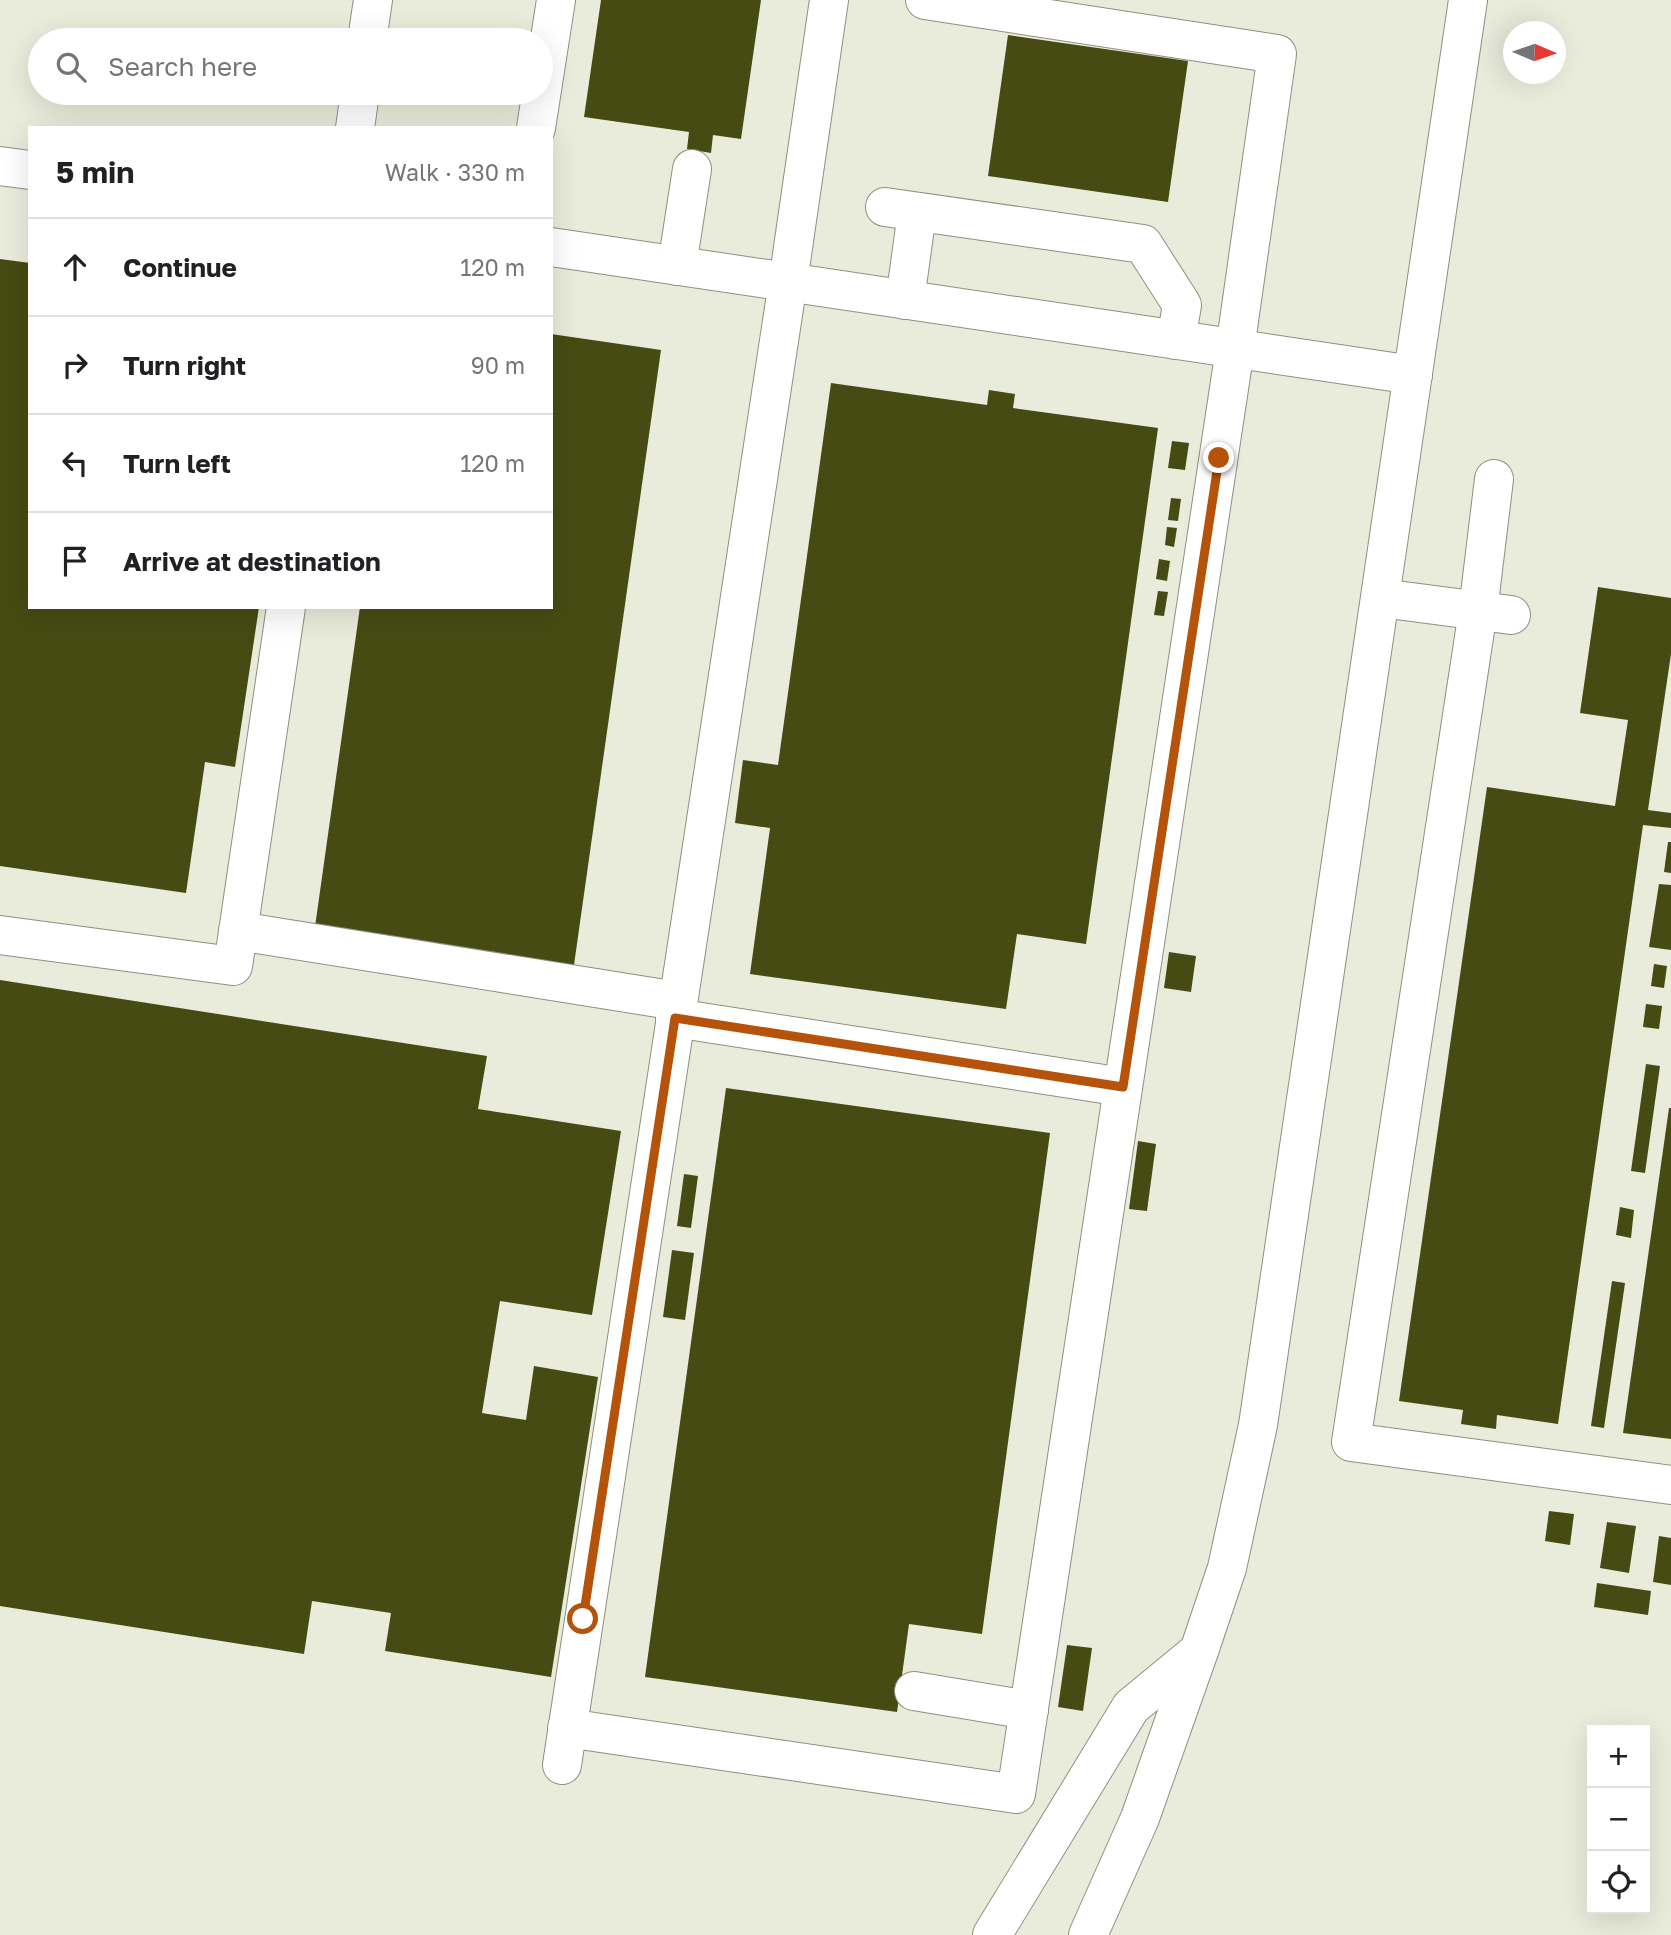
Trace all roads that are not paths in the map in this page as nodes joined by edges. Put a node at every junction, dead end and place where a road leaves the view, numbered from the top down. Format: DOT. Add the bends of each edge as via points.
graph roads {
  1 [pos="373,0"];
  2 [pos="556,0"];
  3 [pos="828,0"];
  4 [pos="925,0"];
  5 [pos="1468,0"];
  6 [pos="1075,11"];
  7 [pos="369,28"];
  8 [pos="552,28"];
  9 [pos="358,105"];
  10 [pos="540,105"];
  11 [pos="355,126"];
  12 [pos="536,126"];
  13 [pos="0,166"];
  14 [pos="692,169"];
  15 [pos="28,170"];
  16 [pos="553,247"];
  17 [pos="677,266"];
  18 [pos="788,282"];
  19 [pos="905,300"];
  20 [pos="1176,340"];
  21 [pos="1235,349"];
  22 [pos="1413,375"];
  23 [pos="1494,479"];
  24 [pos="1381,598"];
  25 [pos="286,609"];
  26 [pos="1495,613"];
  27 [pos="238,931"];
  28 [pos="0,935"];
  29 [pos="676,1009"];
  30 [pos="1123,1087"];
  31 [pos="1671,1485"];
  32 [pos="1199,1651"];
  33 [pos="914,1691"];
  34 [pos="1029,1710"];
  35 [pos="567,1728"];
  36 [pos="562,1765"];
  37 [pos="992,1935"];
  38 [pos="1088,1935"];
  1 -- 7 [label="street"];
  2 -- 8 [label="street"];
  3 -- 18 [label="street"];
  4 -- 6 [label="street"];
  5 -- 22 [label="street"];
  6 -- 21 [label="street" via="1277,54"];
  9 -- 11 [label="street"];
  10 -- 12 [label="street"];
  13 -- 15 [label="street"];
  14 -- 17 [label="street"];
  16 -- 17 [label="street"];
  17 -- 18 [label="street"];
  18 -- 19 [label="street"];
  18 -- 29 [label="street"];
  19 -- 20 [label="street"];
  19 -- 20 [label="street" via="901,210 1143,244 1182,305"];
  20 -- 21 [label="street"];
  21 -- 22 [label="street"];
  21 -- 30 [label="street"];
  22 -- 24 [label="street"];
  23 -- 26 [label="street"];
  24 -- 26 [label="street"];
  24 -- 32 [label="street" via="1258,1425 1227,1568"];
  25 -- 27 [label="street"];
  26 -- 31 [label="street" via="1351,1441"];
  27 -- 28 [label="street" via="233,966"];
  27 -- 29 [label="street"];
  29 -- 30 [label="street"];
  29 -- 35 [label="street"];
  30 -- 34 [label="street"];
  32 -- 37 [label="street" via="1131,1707"];
  32 -- 38 [label="street" via="1140,1818"];
  33 -- 34 [label="street"];
  34 -- 35 [label="street" via="1016,1794"];
  35 -- 36 [label="street"];
}
